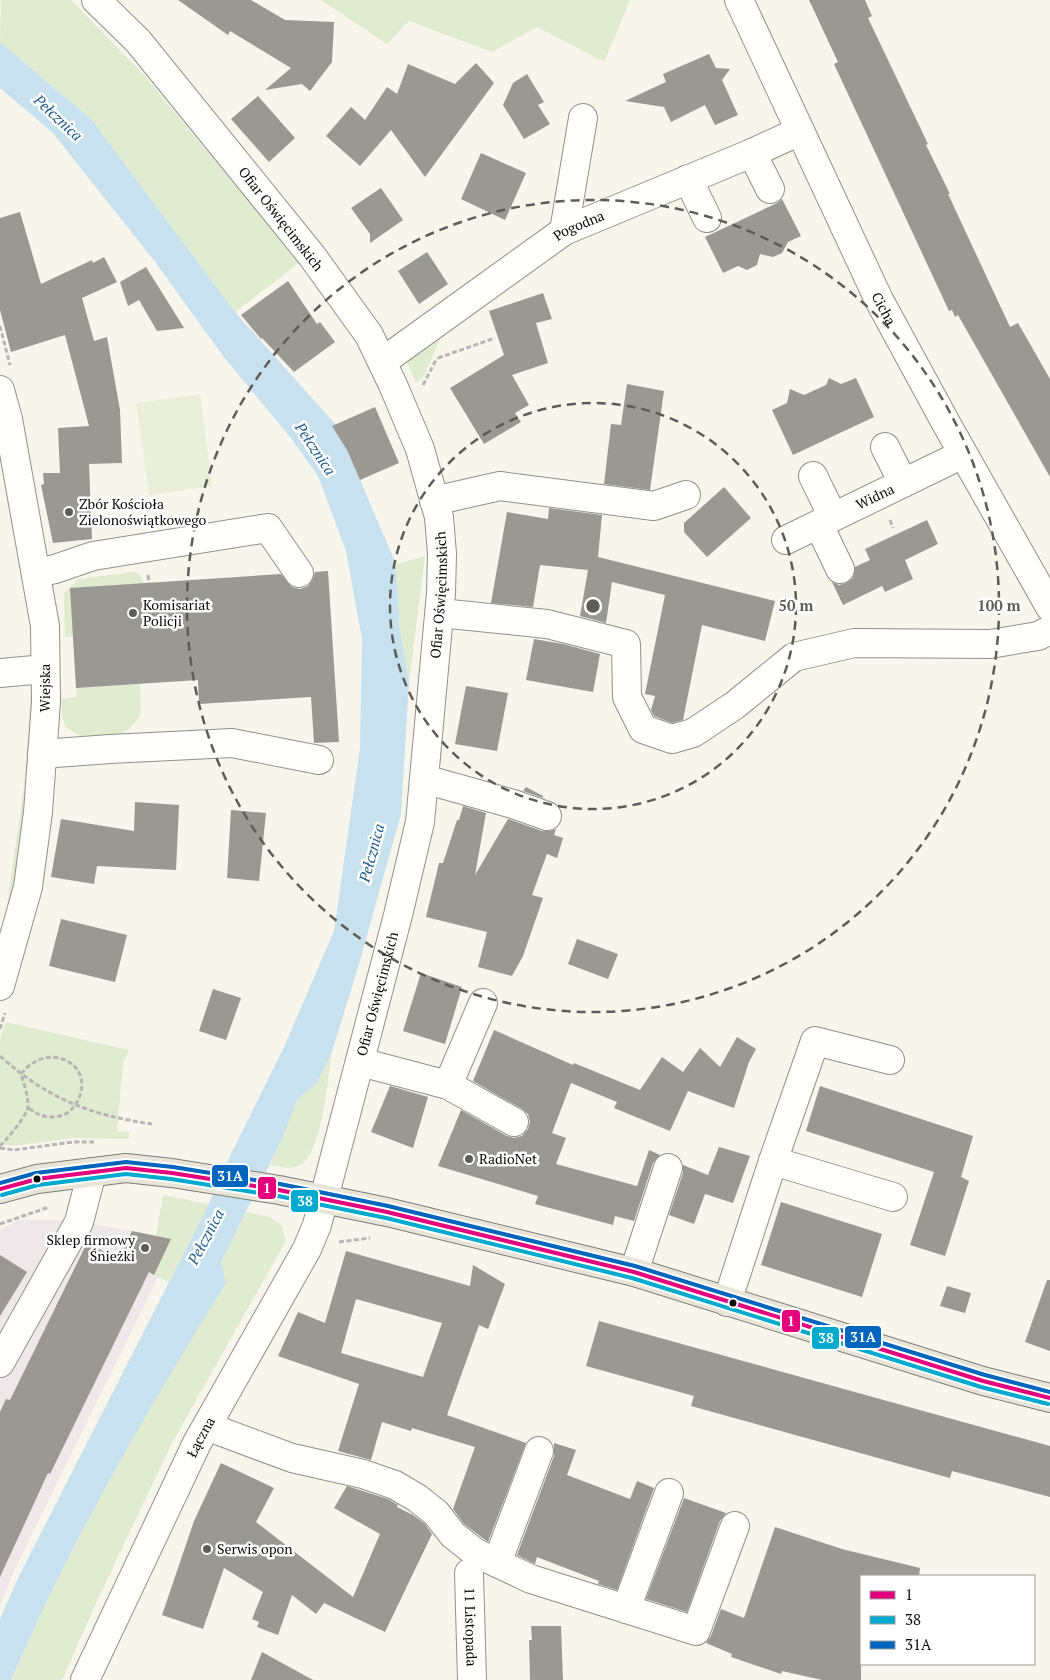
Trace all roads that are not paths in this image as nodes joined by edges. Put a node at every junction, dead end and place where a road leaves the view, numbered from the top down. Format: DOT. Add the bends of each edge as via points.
graph roads {
  1 [pos="96,0"];
  2 [pos="739,0"];
  3 [pos="583,118"];
  4 [pos="800,131"];
  5 [pos="752,153"];
  6 [pos="688,179"];
  7 [pos="770,189"];
  8 [pos="707,218"];
  9 [pos="564,231"];
  10 [pos="382,362"];
  11 [pos="0,390"];
  12 [pos="885,447"];
  13 [pos="963,454"];
  14 [pos="813,476"];
  15 [pos="903,483"];
  16 [pos="686,495"];
  17 [pos="434,501"];
  18 [pos="826,521"];
  19 [pos="786,540"];
  20 [pos="840,568"];
  21 [pos="299,573"];
  22 [pos="36,574"];
  23 [pos="1050,607"];
  24 [pos="440,613"];
  25 [pos="1050,630"];
  26 [pos="45,669"];
  27 [pos="0,673"];
  28 [pos="42,754"];
  29 [pos="319,760"];
  30 [pos="424,779"];
  31 [pos="548,816"];
  32 [pos="0,986"];
  33 [pos="483,1003"];
  34 [pos="890,1060"];
  35 [pos="360,1062"];
  36 [pos="448,1084"];
  37 [pos="514,1122"];
  38 [pos="773,1161"];
  39 [pos="668,1168"];
  40 [pos="92,1172"];
  41 [pos="0,1189"];
  42 [pos="893,1197"];
  43 [pos="324,1199"];
  44 [pos="634,1272"];
  45 [pos="728,1302"];
  46 [pos="0,1363"];
  47 [pos="1050,1398"];
  48 [pos="208,1424"];
  49 [pos="539,1451"];
  50 [pos="669,1493"];
  51 [pos="735,1526"];
  52 [pos="497,1563"];
  53 [pos="469,1573"];
  54 [pos="626,1609"];
  55 [pos="85,1680"];
  56 [pos="472,1680"];
  1 -- 10 [label="street, Ofiar Oświęcimskich" via="138,41 312,256 369,335"];
  2 -- 4 [label="street, Cicha"];
  3 -- 9 [label="street"];
  4 -- 5 [label="street, Pogodna"];
  4 -- 13 [label="street, Cicha" via="879,300"];
  5 -- 6 [label="street, Pogodna"];
  5 -- 7 [label="street"];
  6 -- 8 [label="street"];
  6 -- 9 [label="street, Pogodna"];
  9 -- 10 [label="street, Pogodna"];
  10 -- 17 [label="street, Ofiar Oświęcimskich" via="420,449"];
  11 -- 22 [label="street, Wiejska"];
  12 -- 15 [label="street"];
  13 -- 15 [label="street, Widna"];
  13 -- 23 [label="street, Cicha"];
  14 -- 18 [label="street"];
  15 -- 18 [label="street, Widna"];
  16 -- 17 [label="street" via="654,506 500,486"];
  17 -- 24 [label="street, Ofiar Oświęcimskich" via="439,517 442,554"];
  18 -- 19 [label="street, Widna"];
  18 -- 20 [label="street"];
  21 -- 22 [label="street" via="268,528 93,556"];
  22 -- 26 [label="street, Wiejska" via="45,626"];
  24 -- 25 [label="street" via="547,624 626,644 627,697 643,729 672,739 693,733 735,705 794,657 854,643 990,644 1038,636"];
  24 -- 30 [label="street, Ofiar Oświęcimskich"];
  26 -- 27 [label="street"];
  26 -- 28 [label="street, Wiejska"];
  28 -- 29 [label="street" via="232,743"];
  28 -- 32 [label="street, Wiejska" via="28,887"];
  30 -- 31 [label="street"];
  30 -- 35 [label="street, Ofiar Oświęcimskich" via="420,822"];
  33 -- 36 [label="street"];
  34 -- 38 [label="street" via="816,1041"];
  35 -- 36 [label="street"];
  35 -- 43 [label="street, Ofiar Oświęcimskich"];
  36 -- 37 [label="street"];
  38 -- 42 [label="street"];
  38 -- 45 [label="street"];
  39 -- 44 [label="street"];
  40 -- 41 [label="main road" via="37,1179"];
  40 -- 43 [label="main road" via="126,1168 172,1173"];
  40 -- 46 [label="street" via="79,1222"];
  43 -- 44 [label="main road"];
  43 -- 48 [label="street, Łączna" via="307,1249"];
  44 -- 45 [label="main road"];
  45 -- 47 [label="main road" via="983,1381"];
  48 -- 52 [label="street" via="292,1458 363,1474 395,1485 436,1513 453,1535 476,1553"];
  48 -- 55 [label="street, Łączna"];
  49 -- 52 [label="street"];
  50 -- 54 [label="street"];
  51 -- 54 [label="street" via="696,1631"];
  52 -- 54 [label="street" via="530,1579"];
  53 -- 56 [label="street, 11 Listopada"];
}
